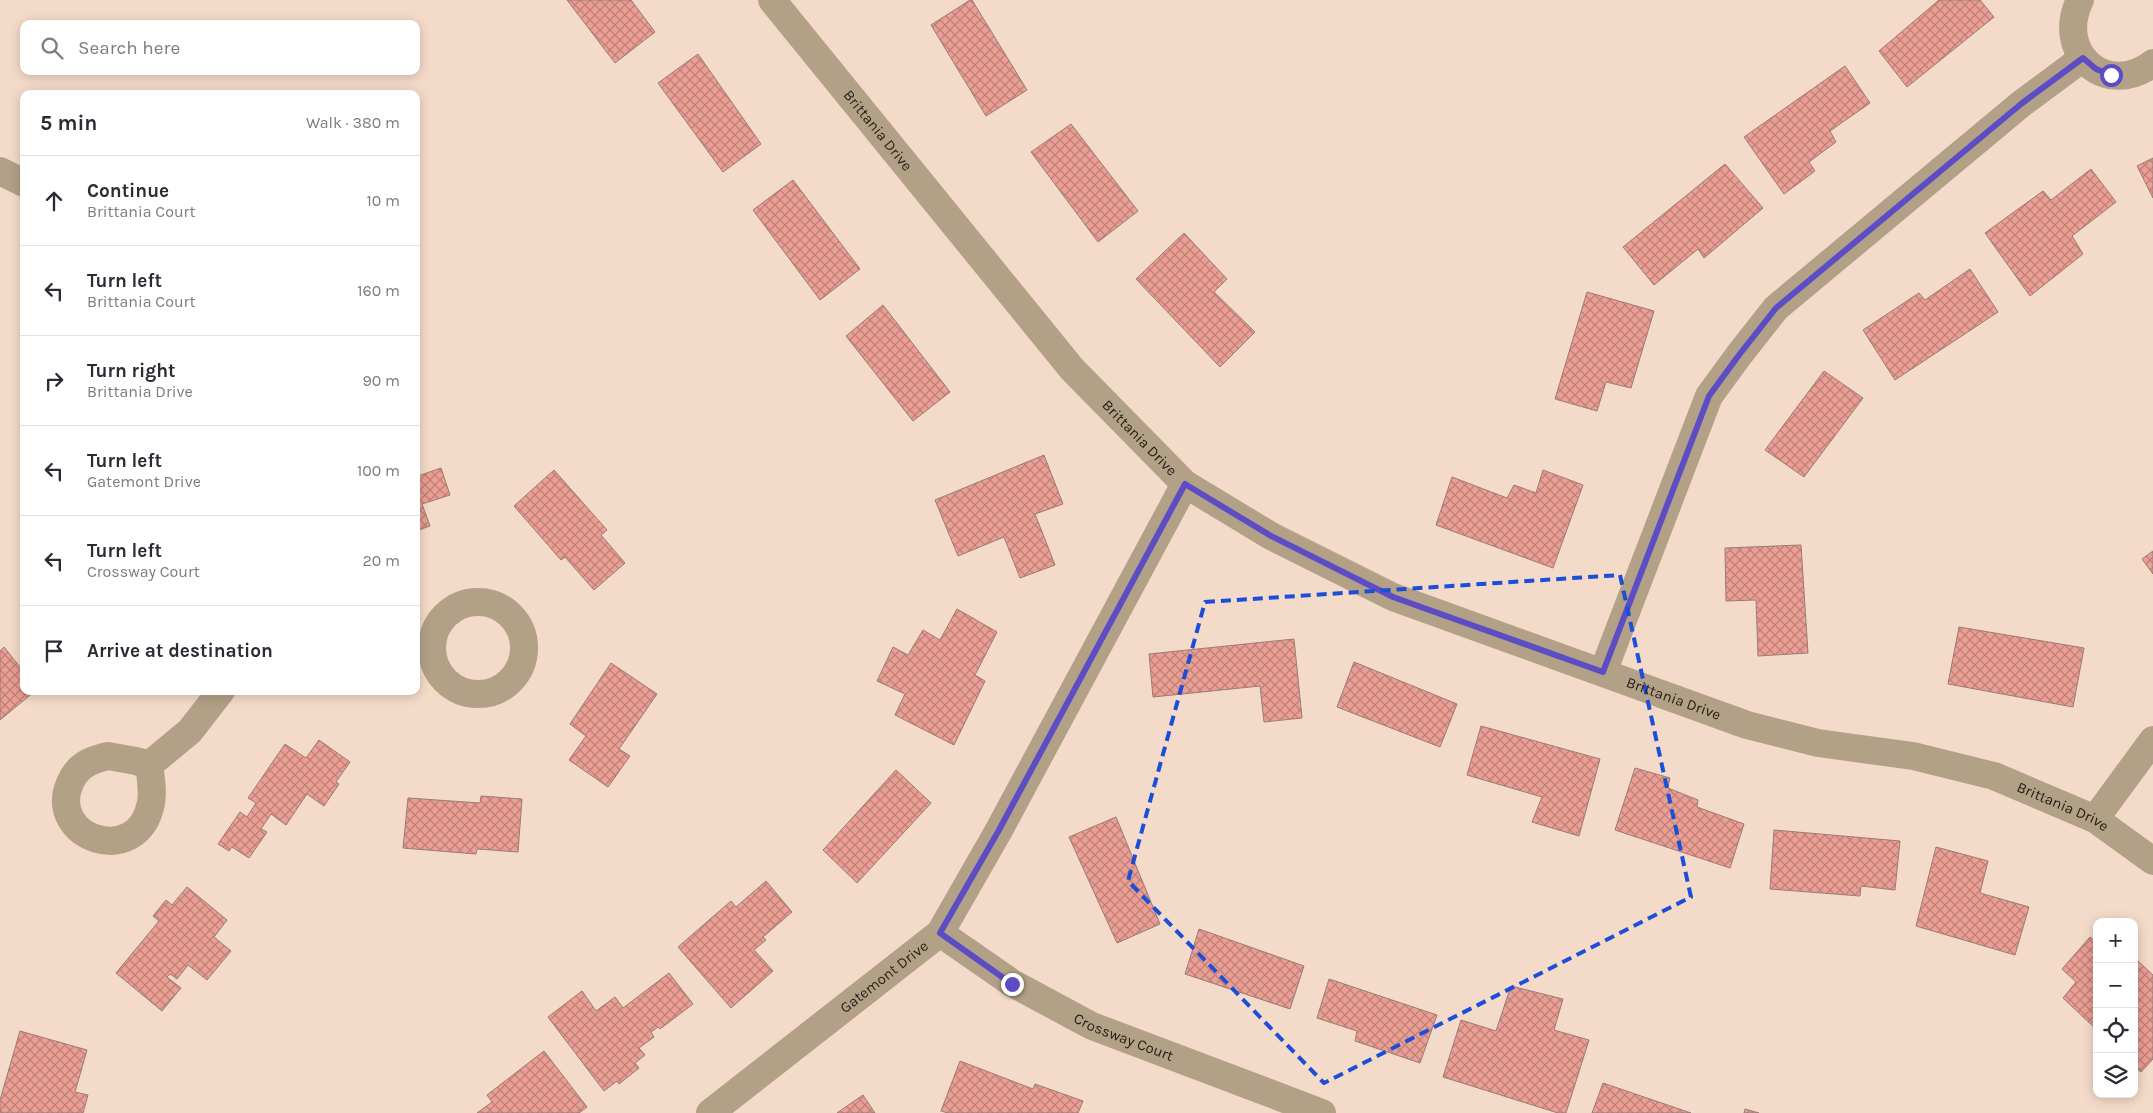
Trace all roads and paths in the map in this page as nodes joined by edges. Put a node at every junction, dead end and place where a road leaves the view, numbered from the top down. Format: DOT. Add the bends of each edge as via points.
graph roads {
  1 [pos="772,0"];
  2 [pos="2080,0"];
  3 [pos="2083,58"];
  4 [pos="2153,63"];
  5 [pos="0,171"];
  6 [pos="20,181"];
  7 [pos="1185,484"];
  8 [pos="1603,672"];
  9 [pos="219,695"];
  10 [pos="2153,740"];
  11 [pos="148,765"];
  12 [pos="2095,819"];
  13 [pos="2153,861"];
  14 [pos="940,933"];
  15 [pos="710,1113"];
  16 [pos="1322,1113"];
  1 -- 7 [label="street, Brittania Drive" via="1072,369"];
  2 -- 3 [label="street" via="2072,30 2075,45"];
  3 -- 4 [label="street" via="2096,69 2111,75 2128,76"];
  3 -- 8 [label="street" via="2021,104 1776,308 1739,355 1709,396"];
  5 -- 6 [label="street"];
  7 -- 8 [label="street, Brittania Drive" via="1271,536 1393,597"];
  7 -- 14 [label="street, Gatemont Drive"];
  8 -- 12 [label="street, Brittania Drive" via="1747,725 1818,742 1914,756 1994,776"];
  9 -- 11 [label="street" via="190,731"];
  10 -- 12 [label="street"];
  12 -- 13 [label="street, Brittania Drive"];
  14 -- 15 [label="street, Gatemont Drive"];
  14 -- 16 [label="street, Crossway Court" via="1012,984 1092,1026"];
}
